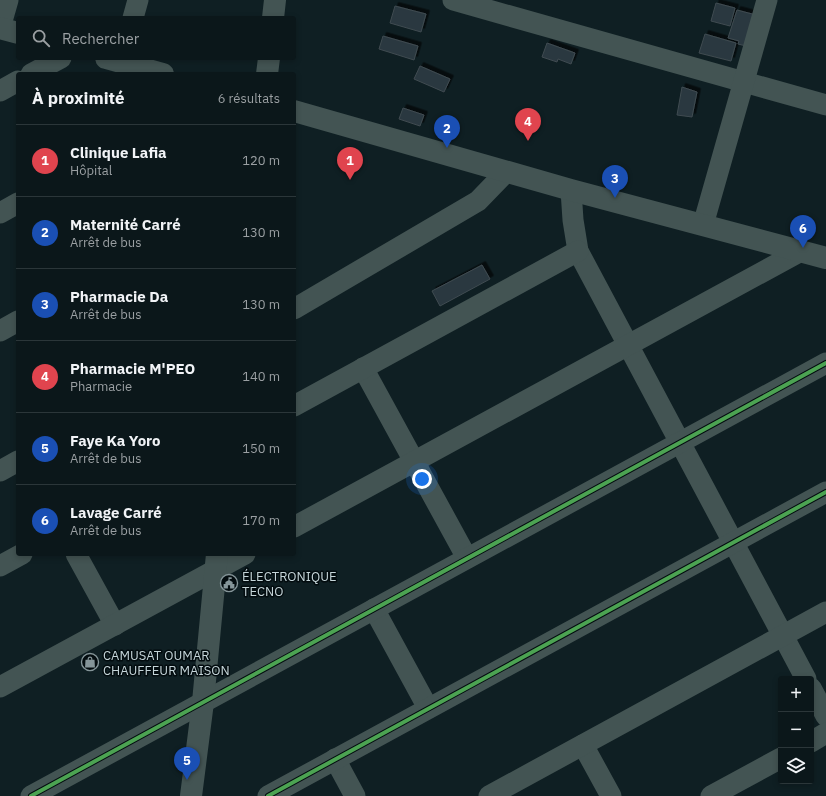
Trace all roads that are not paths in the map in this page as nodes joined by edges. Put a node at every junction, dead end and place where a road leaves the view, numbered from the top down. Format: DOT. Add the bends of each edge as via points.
graph roads {
  1 [pos="8,0"];
  2 [pos="138,0"];
  3 [pos="275,0"];
  4 [pos="453,0"];
  5 [pos="767,0"];
  6 [pos="134,16"];
  7 [pos="273,16"];
  8 [pos="0,28"];
  9 [pos="16,32"];
  10 [pos="57,60"];
  11 [pos="119,60"];
  12 [pos="269,60"];
  13 [pos="36,72"];
  14 [pos="157,72"];
  15 [pos="267,72"];
  16 [pos="16,82"];
  17 [pos="744,82"];
  18 [pos="0,91"];
  19 [pos="826,105"];
  20 [pos="296,112"];
  21 [pos="506,172"];
  22 [pos="571,190"];
  23 [pos="703,225"];
  24 [pos="578,250"];
  25 [pos="801,251"];
  26 [pos="826,258"];
  27 [pos="296,307"];
  28 [pos="16,322"];
  29 [pos="0,331"];
  30 [pos="629,345"];
  31 [pos="826,363"];
  32 [pos="363,368"];
  33 [pos="296,405"];
  34 [pos="681,442"];
  35 [pos="16,462"];
  36 [pos="414,462"];
  37 [pos="0,471"];
  38 [pos="826,492"];
  39 [pos="296,526"];
  40 [pos="734,542"];
  41 [pos="18,556"];
  42 [pos="77,556"];
  43 [pos="238,556"];
  44 [pos="467,558"];
  45 [pos="216,562"];
  46 [pos="0,566"];
  47 [pos="374,609"];
  48 [pos="826,612"];
  49 [pos="115,625"];
  50 [pos="783,636"];
  51 [pos="804,676"];
  52 [pos="0,687"];
  53 [pos="814,694"];
  54 [pos="204,702"];
  55 [pos="428,708"];
  56 [pos="826,716"];
  57 [pos="826,734"];
  58 [pos="814,740"];
  59 [pos="583,745"];
  60 [pos="336,759"];
  61 [pos="778,760"];
  62 [pos="31,796"];
  63 [pos="191,796"];
  64 [pos="268,796"];
  65 [pos="355,796"];
  66 [pos="489,796"];
  67 [pos="611,796"];
  68 [pos="711,796"];
  1 -- 8 [label="street"];
  2 -- 6 [label="street"];
  3 -- 7 [label="street"];
  4 -- 17 [label="street"];
  5 -- 17 [label="street"];
  8 -- 9 [label="street"];
  10 -- 13 [label="street"];
  11 -- 14 [label="street"];
  12 -- 15 [label="street"];
  16 -- 18 [label="street"];
  17 -- 19 [label="street"];
  17 -- 23 [label="street"];
  20 -- 21 [label="street"];
  21 -- 22 [label="street"];
  21 -- 27 [label="street" via="478,201"];
  22 -- 23 [label="street"];
  22 -- 24 [label="street"];
  23 -- 25 [label="street"];
  24 -- 30 [label="street"];
  24 -- 32 [label="street"];
  25 -- 26 [label="street"];
  25 -- 30 [label="street"];
  28 -- 29 [label="street"];
  30 -- 34 [label="street"];
  30 -- 36 [label="street"];
  31 -- 34 [label="street"];
  32 -- 33 [label="street"];
  32 -- 36 [label="street"];
  34 -- 40 [label="street"];
  34 -- 44 [label="street"];
  35 -- 37 [label="street"];
  36 -- 39 [label="street"];
  36 -- 44 [label="street"];
  38 -- 40 [label="street"];
  40 -- 50 [label="street"];
  40 -- 55 [label="street"];
  41 -- 46 [label="street"];
  42 -- 49 [label="street"];
  43 -- 45 [label="street"];
  44 -- 47 [label="street"];
  45 -- 49 [label="street"];
  45 -- 54 [label="street"];
  47 -- 54 [label="street"];
  47 -- 55 [label="street"];
  48 -- 50 [label="street"];
  49 -- 52 [label="street"];
  50 -- 51 [label="street"];
  50 -- 59 [label="street"];
  53 -- 56 [label="street"];
  54 -- 62 [label="street"];
  54 -- 63 [label="street"];
  55 -- 60 [label="street"];
  57 -- 58 [label="street"];
  59 -- 66 [label="street"];
  59 -- 67 [label="street"];
  60 -- 64 [label="street"];
  60 -- 65 [label="street"];
  61 -- 68 [label="street"];
}
